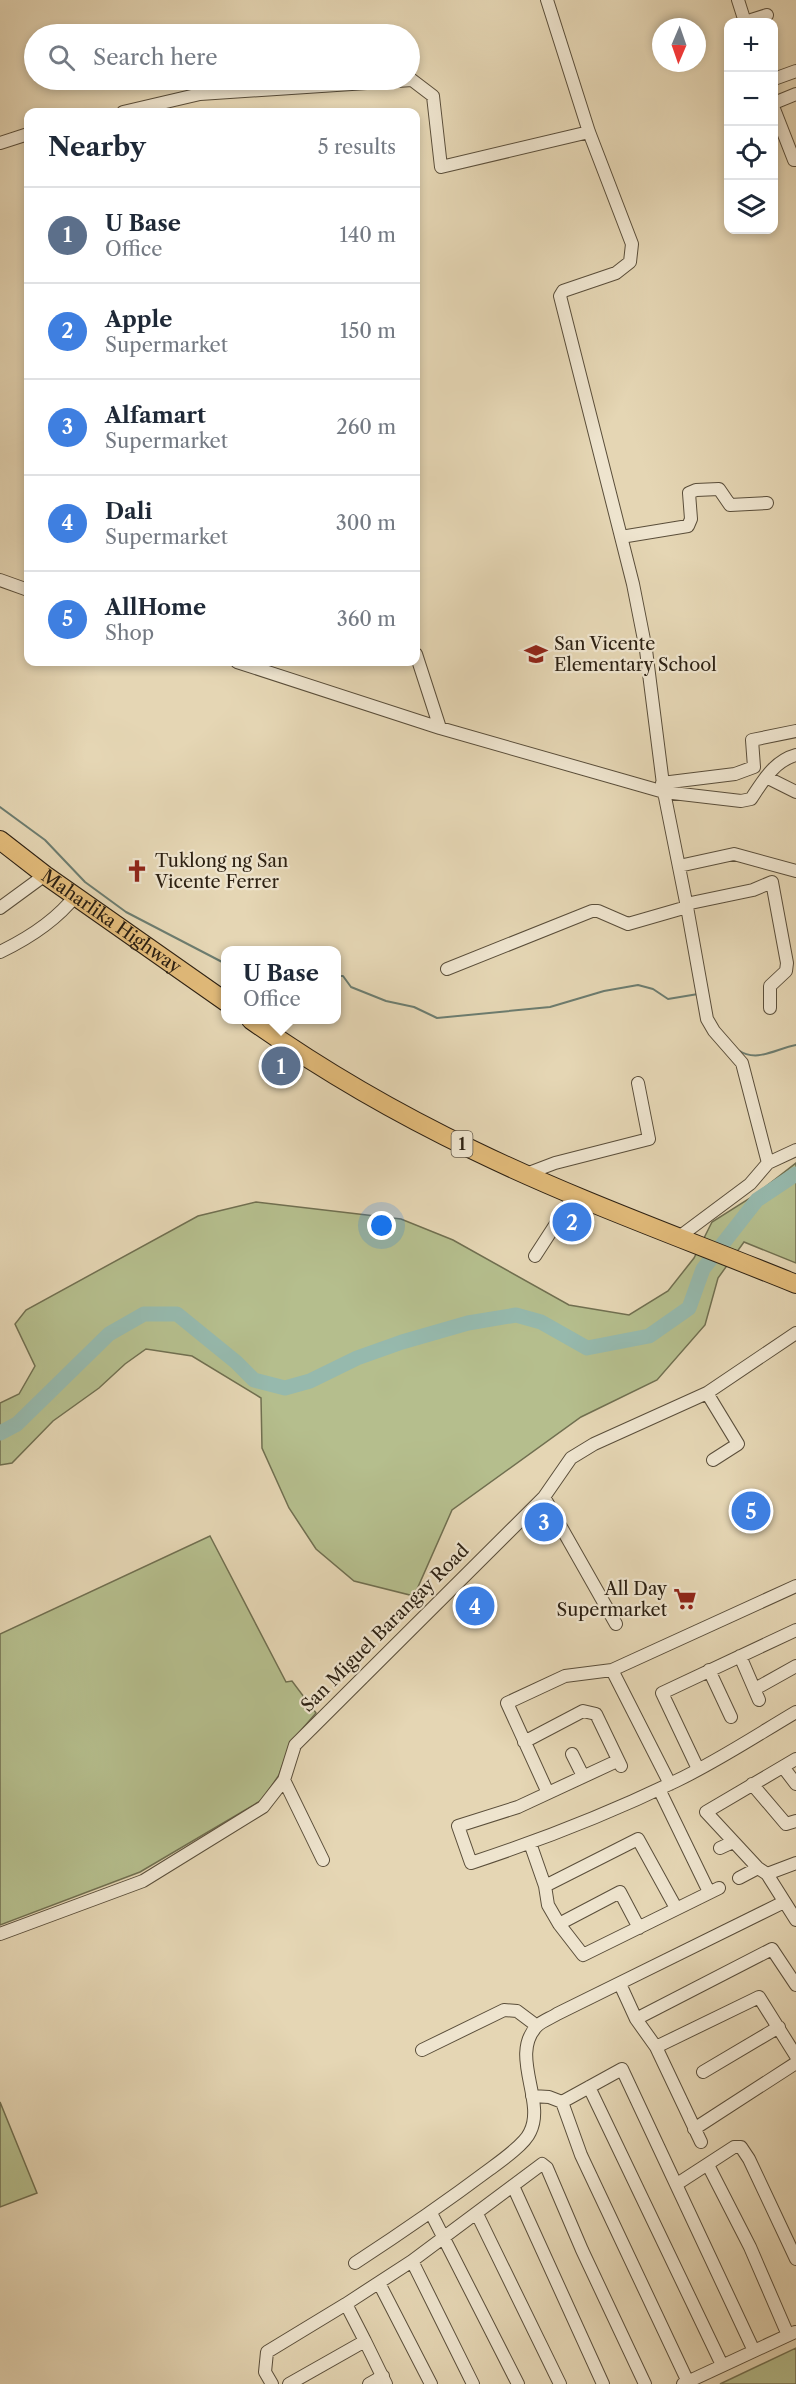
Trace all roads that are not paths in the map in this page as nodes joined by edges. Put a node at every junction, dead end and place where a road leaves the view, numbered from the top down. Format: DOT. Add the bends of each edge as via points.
graph roads {
  1 [pos="547,0"];
  2 [pos="738,0"];
  3 [pos="767,15"];
  4 [pos="744,18"];
  5 [pos="758,18"];
  6 [pos="796,71"];
  7 [pos="778,78"];
  8 [pos="420,86"];
  9 [pos="261,90"];
  10 [pos="796,94"];
  11 [pos="778,101"];
  12 [pos="140,108"];
  13 [pos="778,119"];
  14 [pos="589,132"];
  15 [pos="24,135"];
  16 [pos="0,143"];
  17 [pos="796,160"];
  18 [pos="767,503"];
  19 [pos="621,537"];
  20 [pos="0,580"];
  21 [pos="24,589"];
  22 [pos="249,666"];
  23 [pos="420,666"];
  24 [pos="440,728"];
  25 [pos="796,731"];
  26 [pos="796,755"];
  27 [pos="766,777"];
  28 [pos="663,787"];
  29 [pos="796,792"];
  30 [pos="0,840"];
  31 [pos="679,867"];
  32 [pos="796,871"];
  33 [pos="45,875"];
  34 [pos="76,895"];
  35 [pos="687,906"];
  36 [pos="0,908"];
  37 [pos="0,952"];
  38 [pos="447,969"];
  39 [pos="221,999"];
  40 [pos="770,1008"];
  41 [pos="257,1024"];
  42 [pos="638,1083"];
  43 [pos="796,1150"];
  44 [pos="768,1163"];
  45 [pos="526,1174"];
  46 [pos="574,1196"];
  47 [pos="683,1239"];
  48 [pos="535,1256"];
  49 [pos="796,1284"];
  50 [pos="796,1333"];
  51 [pos="706,1393"];
  52 [pos="713,1460"];
  53 [pos="544,1497"];
  54 [pos="796,1586"];
  55 [pos="616,1624"];
  56 [pos="796,1630"];
  57 [pos="740,1656"];
  58 [pos="796,1666"];
  59 [pos="612,1670"];
  60 [pos="709,1670"];
  61 [pos="796,1712"];
  62 [pos="731,1717"];
  63 [pos="524,1742"];
  64 [pos="572,1754"];
  65 [pos="796,1759"];
  66 [pos="783,1767"];
  67 [pos="699,1769"];
  68 [pos="583,1776"];
  69 [pos="284,1780"];
  70 [pos="752,1784"];
  71 [pos="796,1784"];
  72 [pos="665,1786"];
  73 [pos="548,1793"];
  74 [pos="796,1821"];
  75 [pos="733,1842"];
  76 [pos="530,1843"];
  77 [pos="720,1848"];
  78 [pos="323,1860"];
  79 [pos="796,1863"];
  80 [pos="762,1871"];
  81 [pos="739,1878"];
  82 [pos="545,1886"];
  83 [pos="784,1902"];
  84 [pos="676,1908"];
  85 [pos="796,1920"];
  86 [pos="559,1924"];
  87 [pos="639,1928"];
  88 [pos="0,1934"];
  89 [pos="620,1984"];
  90 [pos="796,1985"];
  91 [pos="636,2019"];
  92 [pos="537,2026"];
  93 [pos="779,2027"];
  94 [pos="656,2047"];
  95 [pos="422,2050"];
  96 [pos="796,2056"];
  97 [pos="796,2062"];
  98 [pos="703,2072"];
  99 [pos="590,2087"];
  100 [pos="532,2097"];
  101 [pos="562,2102"];
  102 [pos="694,2129"];
  103 [pos="701,2142"];
  104 [pos="708,2165"];
  105 [pos="677,2184"];
  106 [pos="513,2186"];
  107 [pos="432,2213"];
  108 [pos="477,2214"];
  109 [pos="444,2238"];
  110 [pos="796,2259"];
  111 [pos="412,2261"];
  112 [pos="356,2263"];
  113 [pos="379,2283"];
  114 [pos="346,2304"];
  115 [pos="792,2333"];
  116 [pos="365,2341"];
  117 [pos="754,2350"];
  118 [pos="722,2365"];
  119 [pos="384,2380"];
  120 [pos="685,2383"];
  121 [pos="272,2384"];
  122 [pos="289,2384"];
  123 [pos="369,2384"];
  124 [pos="431,2384"];
  125 [pos="473,2384"];
  126 [pos="518,2384"];
  127 [pos="560,2384"];
  128 [pos="603,2384"];
  129 [pos="645,2384"];
  1 -- 14 [label="street"];
  2 -- 4 [label="street"];
  3 -- 5 [label="street"];
  6 -- 7 [label="street"];
  8 -- 14 [label="street" via="433,96 441,167"];
  9 -- 12 [label="street" via="200,94"];
  10 -- 11 [label="street"];
  13 -- 17 [label="street"];
  14 -- 19 [label="street" via="632,244 630,262 616,273 562,291 560,296"];
  15 -- 16 [label="street"];
  18 -- 19 [label="street" via="730,505 719,489 692,491 688,526"];
  19 -- 28 [label="street" via="646,650"];
  20 -- 21 [label="street"];
  22 -- 24 [label="street"];
  23 -- 24 [label="street"];
  24 -- 28 [label="street"];
  25 -- 28 [label="street" via="752,740 754,767"];
  26 -- 27 [label="street" via="783,759"];
  27 -- 28 [label="street" via="751,799 741,801"];
  27 -- 29 [label="street"];
  28 -- 31 [label="street"];
  30 -- 33 [label="highway, Maharlika Highway"];
  31 -- 32 [label="street" via="734,854"];
  31 -- 35 [label="street"];
  33 -- 34 [label="highway, Maharlika Highway"];
  33 -- 36 [label="street"];
  34 -- 37 [label="street" via="63,912"];
  34 -- 39 [label="highway, Maharlika Highway"];
  35 -- 38 [label="street" via="628,924 592,911"];
  35 -- 40 [label="street" via="772,882 787,963 786,971 770,986"];
  35 -- 44 [label="street" via="706,1019 742,1063"];
  41 -- 45 [label="highway, 1" via="332,1073 473,1150"];
  42 -- 45 [label="street" via="650,1139"];
  43 -- 44 [label="street"];
  44 -- 47 [label="street" via="750,1184"];
  45 -- 46 [label="highway, 1"];
  46 -- 47 [label="highway, 1"];
  46 -- 48 [label="street"];
  47 -- 49 [label="highway, 1"];
  50 -- 51 [label="street, San Miguel Barangay Road"];
  51 -- 52 [label="street" via="738,1444"];
  51 -- 53 [label="street, San Miguel Barangay Road" via="571,1458"];
  53 -- 55 [label="street"];
  53 -- 69 [label="street, San Miguel Barangay Road" via="314,1724 295,1745"];
  54 -- 59 [label="street"];
  56 -- 57 [label="street"];
  57 -- 58 [label="street" via="757,1694"];
  57 -- 60 [label="street"];
  59 -- 63 [label="street" via="565,1676 507,1702"];
  59 -- 72 [label="street"];
  60 -- 62 [label="street"];
  60 -- 67 [label="street" via="662,1693"];
  61 -- 67 [label="street"];
  63 -- 68 [label="street" via="583,1711 596,1714 619,1764"];
  63 -- 73 [label="street"];
  64 -- 68 [label="street"];
  65 -- 66 [label="street"];
  66 -- 70 [label="street"];
  66 -- 71 [label="street"];
  67 -- 72 [label="street"];
  68 -- 73 [label="street"];
  69 -- 78 [label="street"];
  69 -- 88 [label="street, San Miguel Barangay Road" via="263,1807 156,1875"];
  70 -- 74 [label="street" via="786,1824"];
  70 -- 75 [label="street" via="706,1812"];
  72 -- 76 [label="street"];
  72 -- 84 [label="street" via="714,1890"];
  73 -- 76 [label="street" via="458,1826 471,1863"];
  75 -- 77 [label="street"];
  75 -- 80 [label="street"];
  76 -- 82 [label="street"];
  79 -- 80 [label="street"];
  80 -- 81 [label="street"];
  80 -- 83 [label="street"];
  82 -- 84 [label="street" via="638,1839"];
  82 -- 86 [label="street" via="548,1905"];
  83 -- 85 [label="street"];
  83 -- 89 [label="street"];
  84 -- 87 [label="street"];
  86 -- 87 [label="street" via="583,1955"];
  86 -- 87 [label="street" via="620,1892"];
  89 -- 91 [label="street"];
  89 -- 92 [label="street"];
  90 -- 91 [label="street" via="772,1949"];
  91 -- 94 [label="street"];
  92 -- 95 [label="street" via="517,2011 504,2010"];
  92 -- 100 [label="street" via="527,2056"];
  93 -- 94 [label="street" via="759,1997"];
  93 -- 96 [label="street"];
  93 -- 98 [label="street"];
  94 -- 102 [label="street"];
  97 -- 102 [label="street"];
  99 -- 101 [label="street"];
  99 -- 105 [label="street" via="622,2069"];
  99 -- 118 [label="street"];
  100 -- 101 [label="street"];
  100 -- 107 [label="street" via="530,2134"];
  101 -- 120 [label="street" via="581,2155"];
  102 -- 103 [label="street"];
  104 -- 105 [label="street"];
  104 -- 110 [label="street" via="734,2147 741,2147"];
  104 -- 115 [label="street"];
  105 -- 117 [label="street"];
  106 -- 108 [label="street"];
  106 -- 128 [label="street"];
  106 -- 129 [label="street" via="534,2168 542,2164 547,2168"];
  107 -- 109 [label="street"];
  107 -- 112 [label="street"];
  108 -- 109 [label="street"];
  108 -- 127 [label="street"];
  109 -- 111 [label="street"];
  109 -- 126 [label="street"];
  111 -- 113 [label="street"];
  111 -- 125 [label="street"];
  113 -- 114 [label="street"];
  113 -- 124 [label="street"];
  114 -- 116 [label="street"];
  114 -- 121 [label="street" via="267,2352 265,2372"];
  115 -- 117 [label="street"];
  116 -- 119 [label="street"];
  116 -- 122 [label="street"];
  117 -- 118 [label="street"];
  118 -- 120 [label="street"];
  119 -- 123 [label="street"];
}
